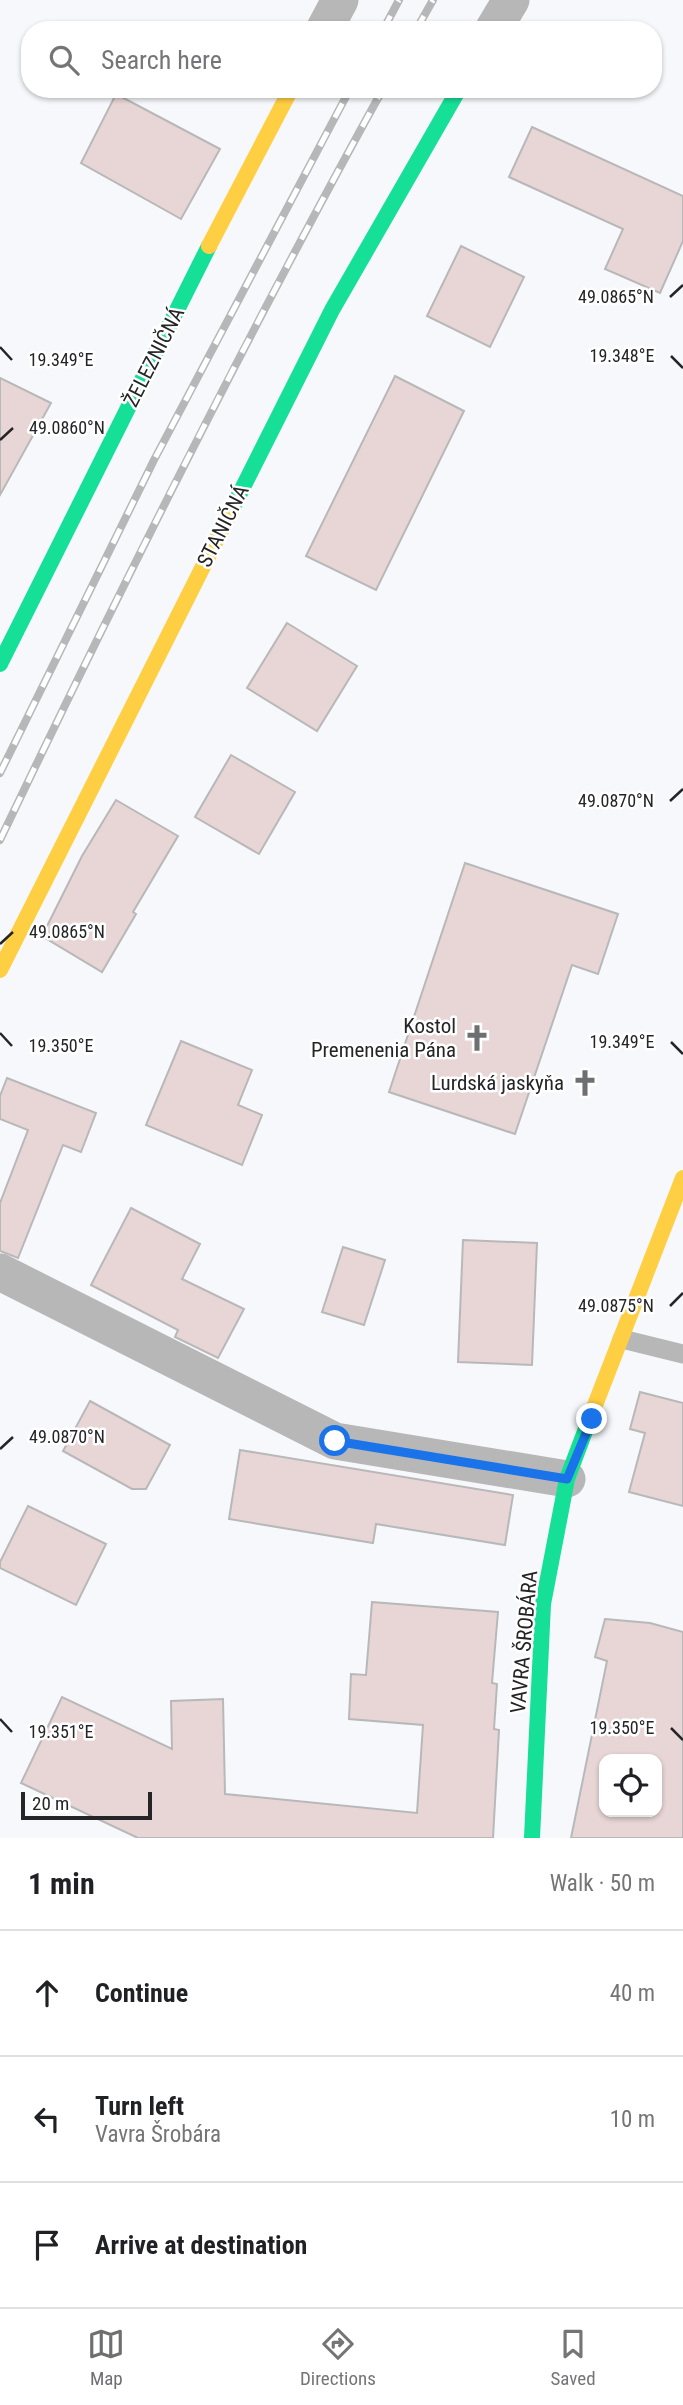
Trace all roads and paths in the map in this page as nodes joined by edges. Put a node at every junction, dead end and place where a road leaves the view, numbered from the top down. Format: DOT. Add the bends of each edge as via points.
graph roads {
  1 [pos="340,0"];
  2 [pos="511,0"];
  3 [pos="329,21"];
  4 [pos="499,21"];
  5 [pos="286,98"];
  6 [pos="454,98"];
  7 [pos="0,664"];
  8 [pos="0,970"];
  9 [pos="683,1178"];
  10 [pos="0,1272"];
  11 [pos="622,1339"];
  12 [pos="683,1354"];
  13 [pos="567,1479"];
  14 [pos="532,1838"];
  1 -- 3 [label="street"];
  2 -- 4 [label="street"];
  5 -- 7 [label="street, ŽELEZNIČNÁ"];
  6 -- 8 [label="street, STANIČNÁ" via="332,310"];
  9 -- 11 [label="street, VAVRA ŠROBÁRA"];
  10 -- 13 [label="street" via="335,1441"];
  11 -- 12 [label="lane"];
  11 -- 13 [label="street, VAVRA ŠROBÁRA"];
  13 -- 14 [label="street, VAVRA ŠROBÁRA" via="543,1604"];
}
